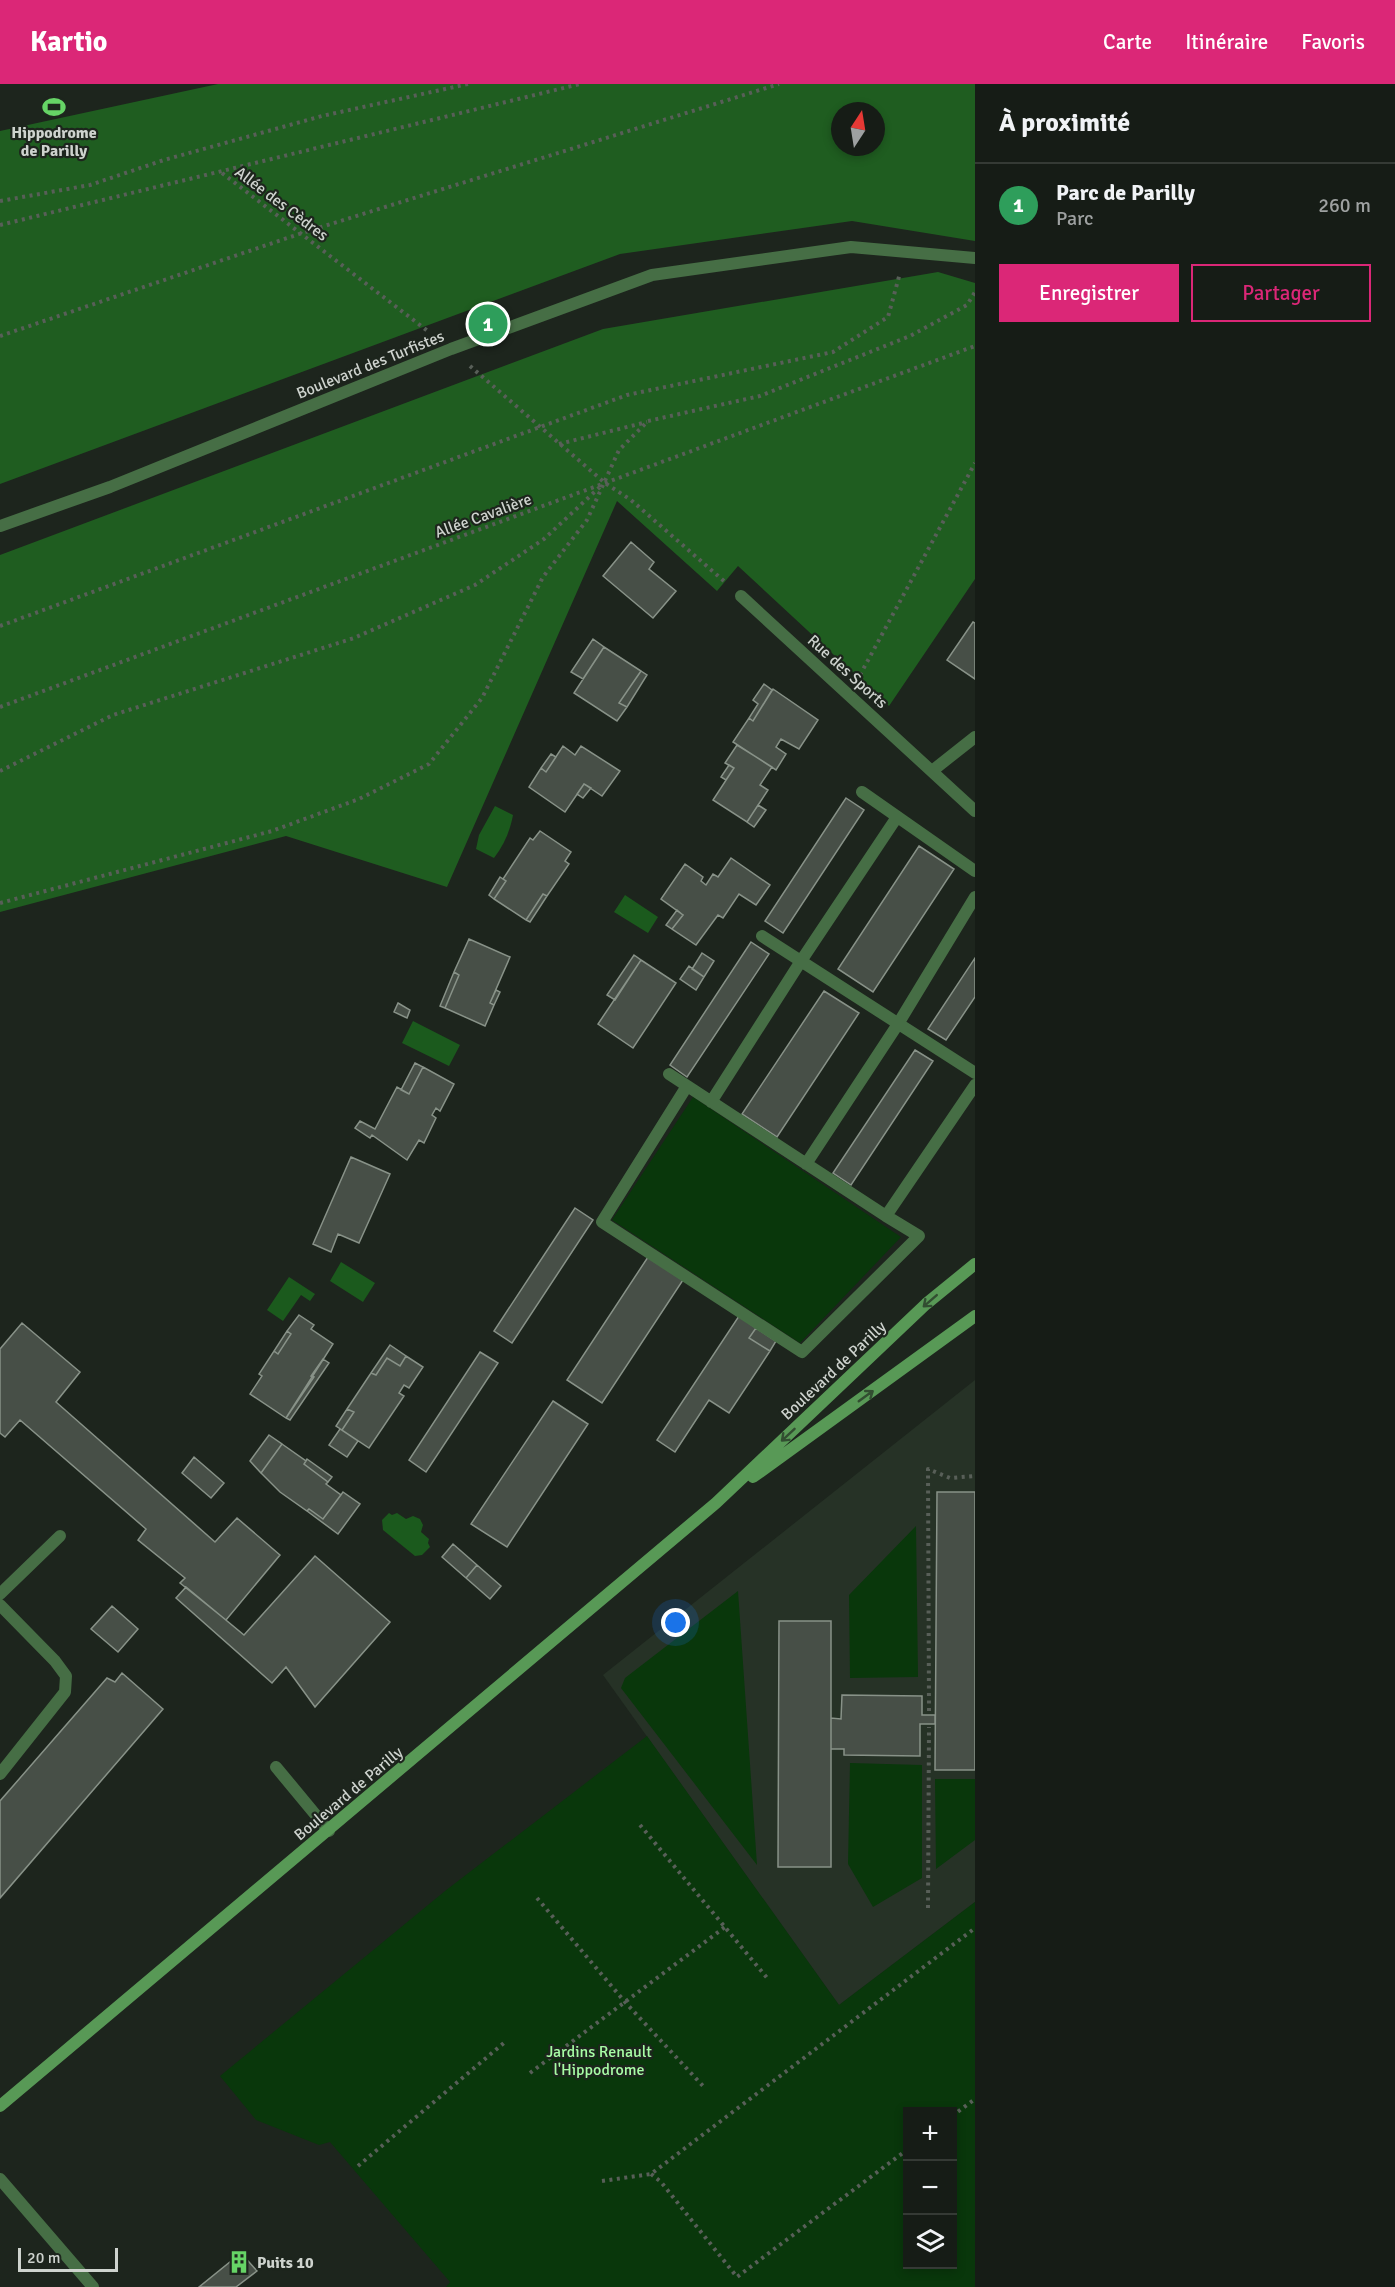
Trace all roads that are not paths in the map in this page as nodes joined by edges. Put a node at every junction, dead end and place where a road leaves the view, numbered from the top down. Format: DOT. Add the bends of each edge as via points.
graph roads {
  1 [pos="975,258"];
  2 [pos="0,526"];
  3 [pos="741,596"];
  4 [pos="975,737"];
  5 [pos="932,771"];
  6 [pos="862,792"];
  7 [pos="975,811"];
  8 [pos="897,817"];
  9 [pos="975,871"];
  10 [pos="975,897"];
  11 [pos="762,936"];
  12 [pos="801,961"];
  13 [pos="898,1024"];
  14 [pos="975,1073"];
  15 [pos="669,1074"];
  16 [pos="975,1084"];
  17 [pos="687,1086"];
  18 [pos="711,1102"];
  19 [pos="806,1164"];
  20 [pos="886,1216"];
  21 [pos="975,1264"];
  22 [pos="975,1316"];
  23 [pos="716,1503"];
  24 [pos="60,1536"];
  25 [pos="0,1594"];
  26 [pos="0,1605"];
  27 [pos="276,1767"];
  28 [pos="0,1774"];
  29 [pos="329,1831"];
  30 [pos="0,2106"];
  31 [pos="0,2179"];
  32 [pos="93,2287"];
  1 -- 2 [label="street, Boulevard des Turfistes" via="851,246 652,275 451,349 110,487"];
  3 -- 5 [label="street, Rue des Sports"];
  4 -- 5 [label="street"];
  5 -- 7 [label="street, Rue des Sports"];
  6 -- 8 [label="street"];
  8 -- 9 [label="street"];
  8 -- 12 [label="street"];
  10 -- 13 [label="street"];
  11 -- 12 [label="street"];
  12 -- 13 [label="street"];
  12 -- 18 [label="street"];
  13 -- 14 [label="street"];
  13 -- 19 [label="street"];
  15 -- 17 [label="street"];
  16 -- 20 [label="street"];
  17 -- 18 [label="street"];
  17 -- 20 [label="street" via="602,1222 802,1352 919,1236"];
  18 -- 19 [label="street"];
  19 -- 20 [label="street"];
  21 -- 23 [label="main road, Boulevard de Parilly, one-way" via="927,1304"];
  23 -- 22 [label="main road, Boulevard de Parilly, one-way"];
  23 -- 29 [label="main road, Boulevard de Parilly"];
  24 -- 25 [label="street"];
  26 -- 28 [label="street" via="55,1660 66,1677 65,1692"];
  27 -- 29 [label="street"];
  29 -- 30 [label="main road, Boulevard de Parilly"];
  31 -- 32 [label="street"];
}
